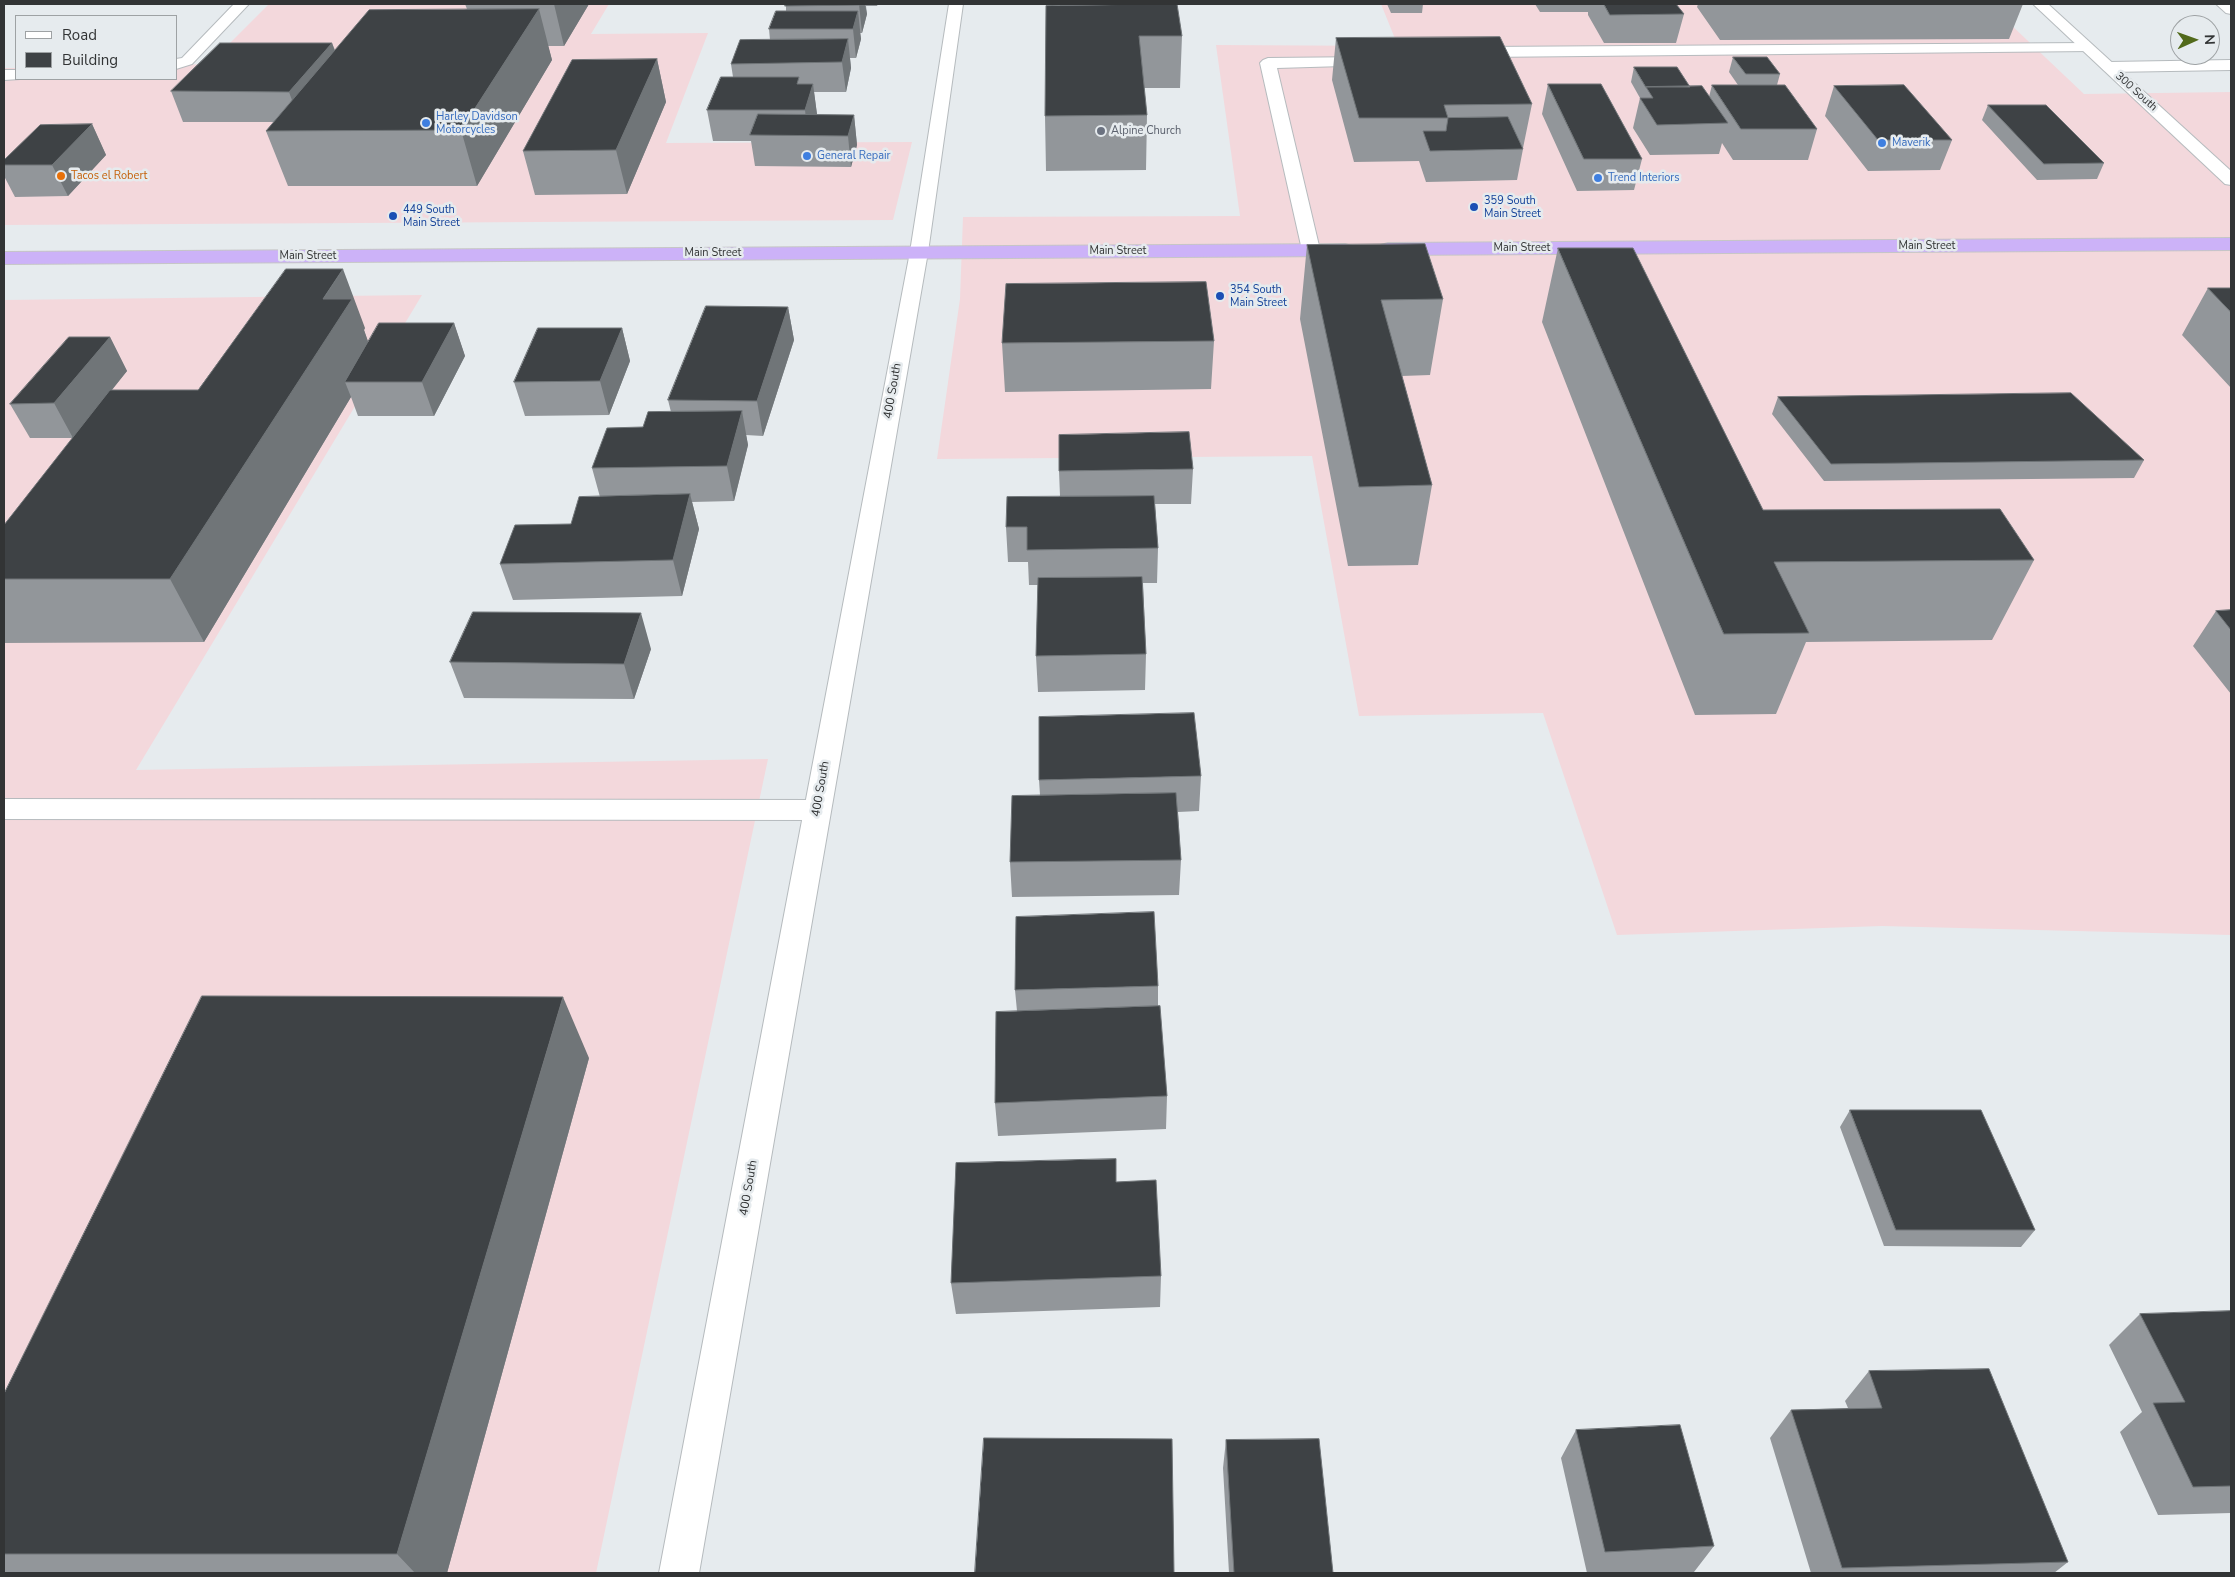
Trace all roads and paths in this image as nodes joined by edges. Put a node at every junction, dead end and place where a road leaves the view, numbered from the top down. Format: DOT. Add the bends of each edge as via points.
graph roads {
  1 [pos="242,4"];
  2 [pos="956,4"];
  3 [pos="2040,4"];
  4 [pos="2223,4"];
  5 [pos="2231,10"];
  6 [pos="2087,48"];
  7 [pos="1456,56"];
  8 [pos="1391,62"];
  9 [pos="178,63"];
  10 [pos="2231,66"];
  11 [pos="2109,67"];
  12 [pos="2231,180"];
  13 [pos="2231,244"];
  14 [pos="1311,250"];
  15 [pos="919,252"];
  16 [pos="4,258"];
  17 [pos="4,809"];
  18 [pos="817,810"];
  19 [pos="679,1573"];
  1 -- 9 [label="street" via="187,61"];
  2 -- 15 [label="street, 400 South"];
  3 -- 6 [label="street, 300 South"];
  4 -- 5 [label="street"];
  6 -- 7 [label="street" via="1484,52"];
  6 -- 11 [label="street, 300 South"];
  8 -- 14 [label="street" via="1268,63"];
  10 -- 11 [label="street"];
  11 -- 12 [label="street, 300 South"];
  13 -- 14 [label="highway, Main Street"];
  14 -- 15 [label="highway, Main Street"];
  15 -- 16 [label="highway, Main Street"];
  15 -- 18 [label="street, 400 South"];
  17 -- 18 [label="street"];
  18 -- 19 [label="street, 400 South"];
}
